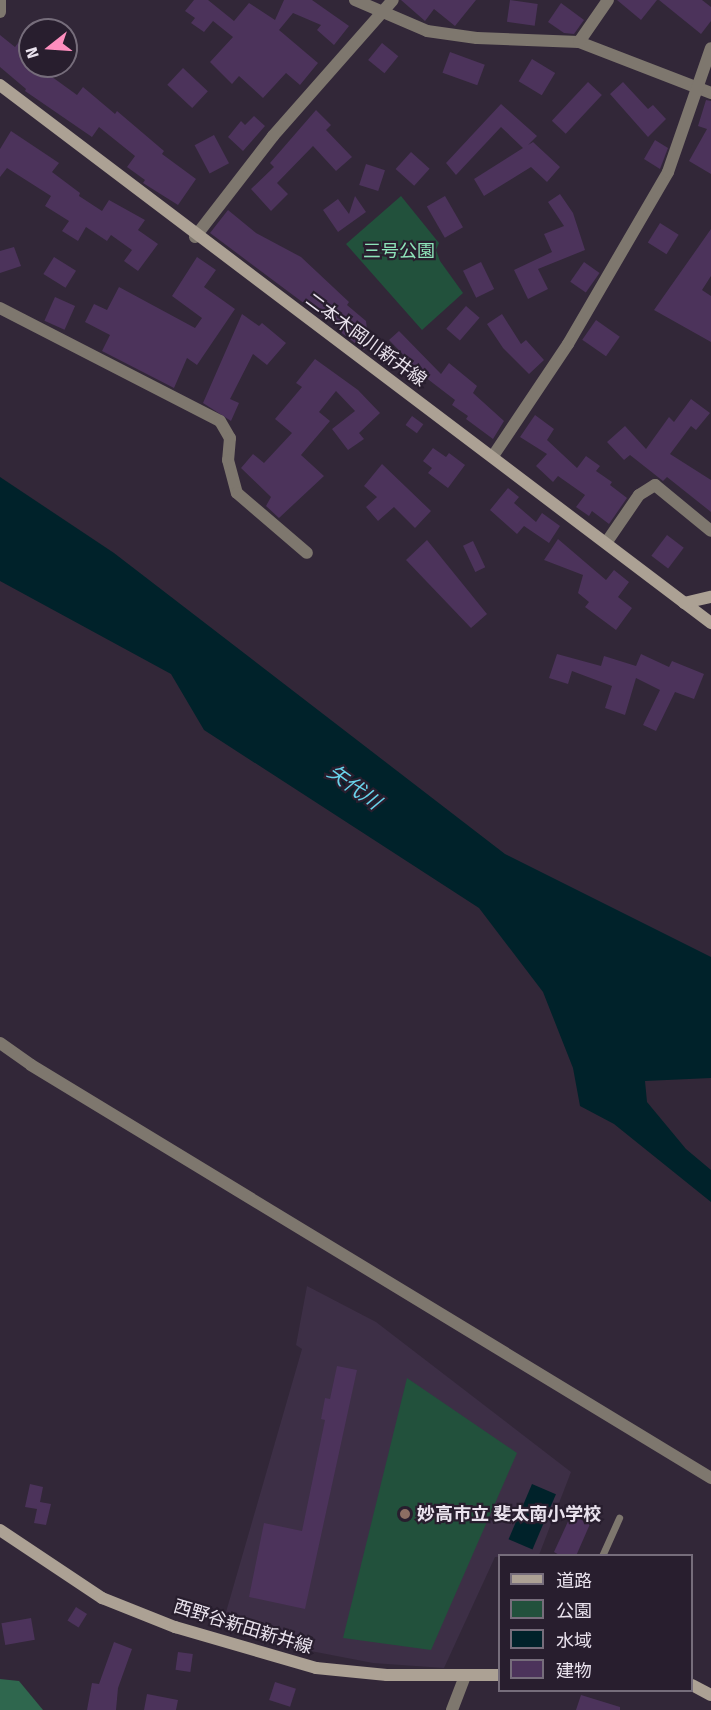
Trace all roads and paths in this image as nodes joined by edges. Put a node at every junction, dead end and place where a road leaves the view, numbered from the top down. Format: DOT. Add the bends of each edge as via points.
graph roads {
  1 [pos="0,0"];
  2 [pos="355,0"];
  3 [pos="393,0"];
  4 [pos="608,0"];
  5 [pos="385,11"];
  6 [pos="0,12"];
  7 [pos="579,42"];
  8 [pos="711,48"];
  9 [pos="0,85"];
  10 [pos="697,89"];
  11 [pos="711,93"];
  12 [pos="195,237"];
  13 [pos="0,308"];
  14 [pos="493,456"];
  15 [pos="711,531"];
  16 [pos="606,543"];
  17 [pos="306,553"];
  18 [pos="711,597"];
  19 [pos="684,603"];
  20 [pos="711,623"];
  21 [pos="0,1043"];
  22 [pos="711,1478"];
  23 [pos="619,1518"];
  24 [pos="0,1530"];
  25 [pos="603,1554"];
  26 [pos="498,1675"];
  27 [pos="465,1676"];
  28 [pos="693,1686"];
  29 [pos="711,1695"];
  30 [pos="452,1710"];
  1 -- 6 [label="street"];
  2 -- 5 [label="street"];
  3 -- 5 [label="street"];
  4 -- 7 [label="street"];
  5 -- 7 [label="street" via="427,31 477,38"];
  5 -- 12 [label="street" via="273,136"];
  7 -- 10 [label="street"];
  8 -- 10 [label="street"];
  9 -- 12 [label="main road, 二本木岡川新井線"];
  10 -- 11 [label="street"];
  10 -- 14 [label="street" via="669,172 568,344"];
  12 -- 14 [label="main road, 二本木岡川新井線"];
  13 -- 17 [label="street" via="220,422 230,438 228,460 237,493"];
  14 -- 16 [label="main road, 二本木岡川新井線"];
  15 -- 16 [label="street" via="655,485 639,495"];
  16 -- 19 [label="main road, 二本木岡川新井線"];
  18 -- 19 [label="main road"];
  19 -- 20 [label="main road, 二本木岡川新井線"];
  21 -- 22 [label="street"];
  23 -- 25 [label="lane"];
  24 -- 27 [label="main road, 西野谷新田新井線" via="102,1598 175,1627 316,1668 387,1675"];
  26 -- 27 [label="main road, 西野谷新田新井線"];
  27 -- 30 [label="street"];
  28 -- 29 [label="main road"];
}
